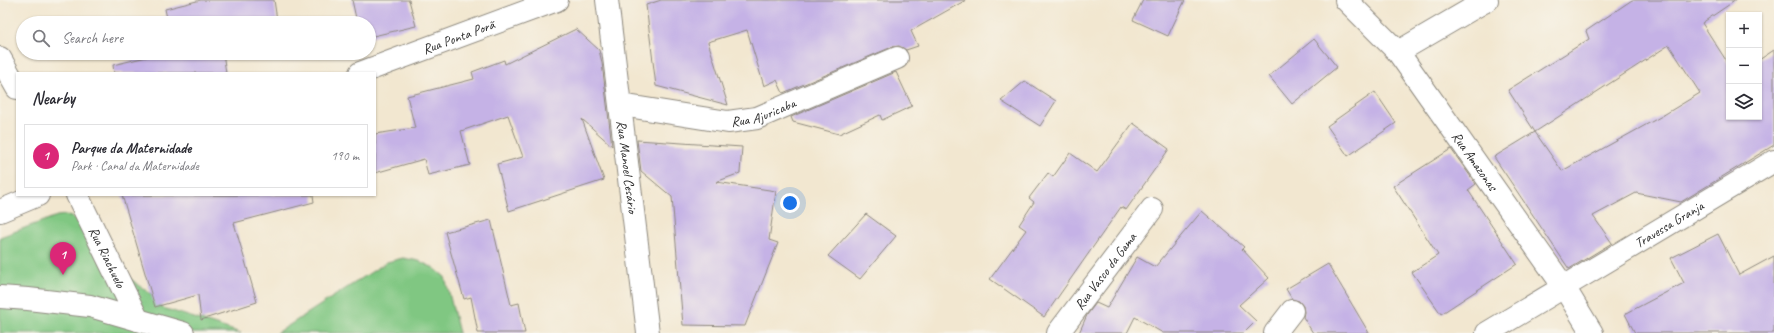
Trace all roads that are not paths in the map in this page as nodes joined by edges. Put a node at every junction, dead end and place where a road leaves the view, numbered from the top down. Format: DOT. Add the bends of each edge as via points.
graph roads {
  1 [pos="557,0"];
  2 [pos="607,0"];
  3 [pos="1346,0"];
  4 [pos="1487,0"];
  5 [pos="1398,52"];
  6 [pos="0,58"];
  7 [pos="897,58"];
  8 [pos="363,72"];
  9 [pos="16,86"];
  10 [pos="621,105"];
  11 [pos="1774,161"];
  12 [pos="36,196"];
  13 [pos="77,196"];
  14 [pos="1152,210"];
  15 [pos="0,212"];
  16 [pos="1564,287"];
  17 [pos="0,297"];
  18 [pos="1292,311"];
  19 [pos="138,320"];
  20 [pos="183,333"];
  21 [pos="648,333"];
  22 [pos="1058,333"];
  23 [pos="1275,333"];
  24 [pos="1487,333"];
  25 [pos="1592,333"];
  1 -- 8 [label="street, Rua Ponta Porã"];
  2 -- 10 [label="street, Rua Manoel Cesário"];
  3 -- 5 [label="street, Rua Amazonas"];
  4 -- 5 [label="street"];
  5 -- 16 [label="street, Rua Amazonas"];
  6 -- 9 [label="street"];
  7 -- 10 [label="street, Rua Ajuricaba" via="758,118 728,122"];
  10 -- 21 [label="street, Rua Manoel Cesário"];
  11 -- 16 [label="street, Travessa Granja"];
  12 -- 15 [label="street"];
  13 -- 19 [label="street, Rua Riachuelo"];
  14 -- 22 [label="street, Rua Vasco da Gama"];
  16 -- 24 [label="street, Travessa Granja"];
  16 -- 25 [label="street, Rua Amazonas"];
  17 -- 19 [label="street" via="90,306"];
  18 -- 23 [label="street"];
  19 -- 20 [label="street"];
}
